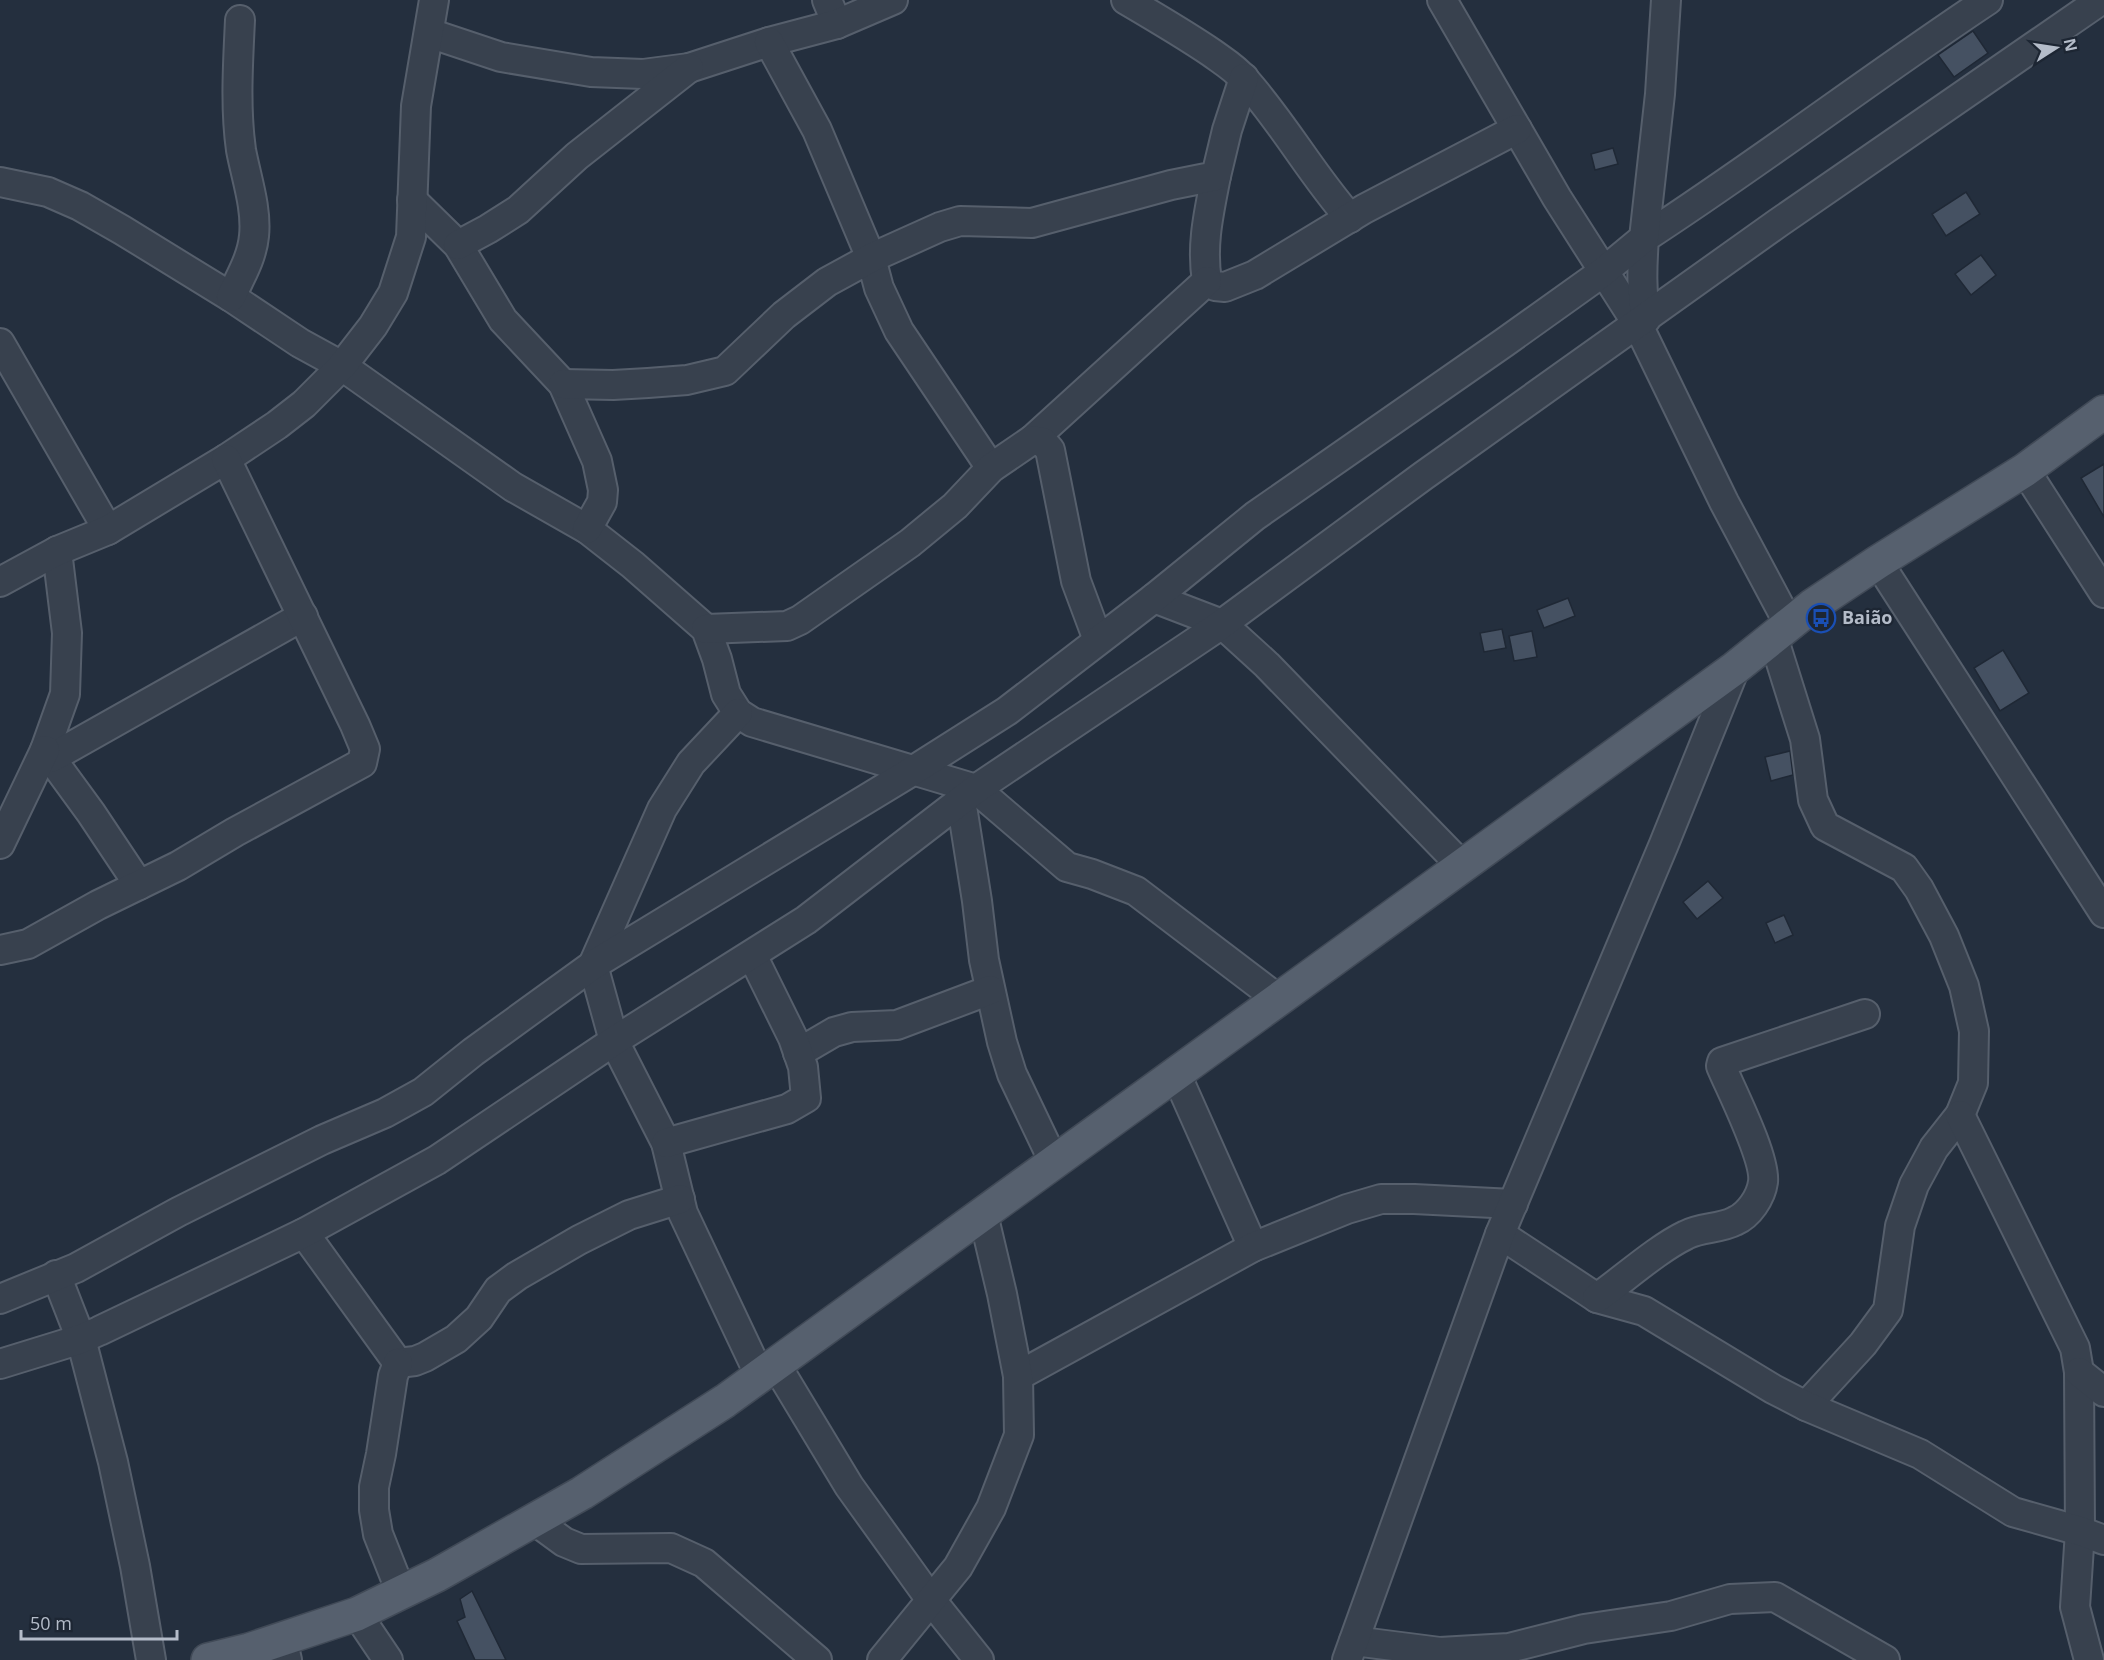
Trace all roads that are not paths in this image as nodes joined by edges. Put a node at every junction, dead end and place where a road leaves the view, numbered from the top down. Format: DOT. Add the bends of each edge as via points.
graph roads {
  1 [pos="434,0"];
  2 [pos="893,0"];
  3 [pos="1126,0"];
  4 [pos="1442,0"];
  5 [pos="1666,0"];
  6 [pos="1988,0"];
  7 [pos="2101,0"];
  8 [pos="832,12"];
  9 [pos="240,20"];
  10 [pos="429,33"];
  11 [pos="769,42"];
  12 [pos="689,68"];
  13 [pos="1244,78"];
  14 [pos="1517,129"];
  15 [pos="1216,176"];
  16 [pos="0,182"];
  17 [pos="412,200"];
  18 [pos="1350,218"];
  19 [pos="1644,237"];
  20 [pos="458,245"];
  21 [pos="871,258"];
  22 [pos="1603,272"];
  23 [pos="1207,281"];
  24 [pos="231,297"];
  25 [pos="1642,322"];
  26 [pos="0,343"];
  27 [pos="342,366"];
  28 [pos="563,384"];
  29 [pos="2104,411"];
  30 [pos="1032,440"];
  31 [pos="226,459"];
  32 [pos="991,468"];
  33 [pos="2025,470"];
  34 [pos="587,529"];
  35 [pos="108,530"];
  36 [pos="57,551"];
  37 [pos="1878,562"];
  38 [pos="2,578"];
  39 [pos="2104,594"];
  40 [pos="1154,598"];
  41 [pos="303,616"];
  42 [pos="1222,624"];
  43 [pos="706,629"];
  44 [pos="1781,630"];
  45 [pos="1098,640"];
  46 [pos="1735,668"];
  47 [pos="738,713"];
  48 [pos="48,754"];
  49 [pos="915,770"];
  50 [pos="968,795"];
  51 [pos="0,844"];
  52 [pos="1462,866"];
  53 [pos="139,885"];
  54 [pos="2104,913"];
  55 [pos="0,950"];
  56 [pos="752,955"];
  57 [pos="593,965"];
  58 [pos="990,990"];
  59 [pos="1278,999"];
  60 [pos="1865,1014"];
  61 [pos="614,1041"];
  62 [pos="798,1053"];
  63 [pos="1176,1074"];
  64 [pos="1960,1116"];
  65 [pos="666,1143"];
  66 [pos="1054,1162"];
  67 [pos="680,1199"];
  68 [pos="1513,1204"];
  69 [pos="983,1214"];
  70 [pos="304,1233"];
  71 [pos="1500,1234"];
  72 [pos="1253,1247"];
  73 [pos="56,1275"];
  74 [pos="1597,1298"];
  75 [pos="0,1299"];
  76 [pos="81,1339"];
  77 [pos="398,1363"];
  78 [pos="0,1364"];
  79 [pos="768,1370"];
  80 [pos="2079,1372"];
  81 [pos="1018,1376"];
  82 [pos="2104,1392"];
  83 [pos="1806,1406"];
  84 [pos="534,1520"];
  85 [pos="2092,1535"];
  86 [pos="401,1592"];
  87 [pos="931,1600"];
  88 [pos="357,1614"];
  89 [pos="285,1649"];
  90 [pos="1350,1650"];
  91 [pos="151,1660"];
  92 [pos="208,1660"];
  93 [pos="388,1660"];
  94 [pos="817,1660"];
  95 [pos="882,1660"];
  96 [pos="979,1660"];
  97 [pos="1885,1660"];
  98 [pos="2089,1660"];
  1 -- 10 [label="street"];
  2 -- 8 [label="street"];
  3 -- 13 [label="street" via="1194,40"];
  4 -- 14 [label="street"];
  5 -- 19 [label="street"];
  6 -- 19 [label="street"];
  7 -- 25 [label="street" via="1920,123"];
  8 -- 11 [label="street"];
  9 -- 24 [label="street" via="238,105 254,235 251,254"];
  10 -- 12 [label="street" via="501,57 591,72 643,74"];
  10 -- 17 [label="street" via="416,106"];
  11 -- 12 [label="street"];
  11 -- 21 [label="street" via="817,130"];
  12 -- 20 [label="street" via="577,156 518,210"];
  13 -- 15 [label="street"];
  13 -- 18 [label="street"];
  14 -- 18 [label="street"];
  14 -- 22 [label="street"];
  15 -- 21 [label="street" via="1032,223 960,221"];
  15 -- 23 [label="street" via="1205,232"];
  16 -- 24 [label="street" via="48,192 80,206"];
  17 -- 20 [label="street"];
  17 -- 27 [label="street" via="411,237 393,293 374,326"];
  18 -- 23 [label="street" via="1237,283 1225,287"];
  19 -- 22 [label="street"];
  19 -- 25 [label="street"];
  20 -- 28 [label="street" via="503,320"];
  21 -- 28 [label="street" via="827,282 784,315 725,371 687,380"];
  21 -- 32 [label="street" via="879,288 899,331"];
  22 -- 25 [label="street"];
  22 -- 40 [label="street" via="1255,516"];
  23 -- 30 [label="street"];
  24 -- 27 [label="street" via="300,344"];
  25 -- 42 [label="street"];
  25 -- 44 [label="street"];
  26 -- 35 [label="street"];
  27 -- 31 [label="street" via="304,404"];
  27 -- 34 [label="street" via="513,487"];
  28 -- 34 [label="street" via="597,461 603,490 602,502"];
  29 -- 33 [label="main road"];
  30 -- 32 [label="street"];
  30 -- 45 [label="street" via="1043,442 1050,450 1076,581"];
  31 -- 35 [label="street"];
  31 -- 41 [label="street"];
  32 -- 43 [label="street" via="955,506 910,543 800,620 787,626"];
  33 -- 37 [label="main road"];
  33 -- 39 [label="street"];
  34 -- 43 [label="street"];
  35 -- 36 [label="street"];
  36 -- 38 [label="street"];
  36 -- 48 [label="street" via="68,633 65,694"];
  37 -- 44 [label="main road"];
  37 -- 54 [label="street"];
  40 -- 42 [label="street"];
  40 -- 45 [label="street"];
  41 -- 48 [label="street"];
  41 -- 53 [label="street" via="365,749 362,763"];
  42 -- 50 [label="street"];
  42 -- 52 [label="street" via="1267,665"];
  43 -- 47 [label="street" via="726,694"];
  44 -- 46 [label="main road"];
  44 -- 64 [label="street" via="1805,739 1813,800 1825,826 1904,868 1944,936 1964,986 1974,1031 1973,1083"];
  45 -- 49 [label="street" via="1007,711"];
  46 -- 52 [label="main road"];
  46 -- 68 [label="street"];
  47 -- 49 [label="street" via="752,722"];
  47 -- 57 [label="street" via="691,764 662,809"];
  48 -- 51 [label="street"];
  48 -- 53 [label="street"];
  49 -- 50 [label="street"];
  49 -- 57 [label="street"];
  50 -- 56 [label="street" via="806,920"];
  50 -- 58 [label="street"];
  50 -- 59 [label="street" via="1067,867 1136,891"];
  52 -- 59 [label="main road"];
  53 -- 55 [label="street" via="28,944"];
  56 -- 61 [label="street"];
  56 -- 62 [label="street"];
  57 -- 61 [label="street"];
  57 -- 73 [label="street" via="423,1092"];
  58 -- 62 [label="street" via="897,1025 834,1032"];
  58 -- 66 [label="street" via="1012,1074"];
  59 -- 63 [label="main road"];
  60 -- 74 [label="street" via="1722,1062 1762,1168 1763,1182 1752,1207 1733,1222 1688,1233"];
  61 -- 65 [label="street"];
  61 -- 70 [label="street" via="437,1160"];
  62 -- 65 [label="street" via="806,1098 787,1109"];
  63 -- 66 [label="main road"];
  63 -- 72 [label="street"];
  64 -- 80 [label="street" via="2075,1348"];
  64 -- 83 [label="street" via="1934,1148 1914,1185 1900,1226 1888,1310 1863,1344"];
  65 -- 67 [label="street"];
  66 -- 69 [label="main road"];
  67 -- 77 [label="street" via="629,1215 517,1276 498,1290 479,1318 456,1340 426,1357"];
  67 -- 79 [label="street" via="683,1213"];
  68 -- 71 [label="street"];
  68 -- 72 [label="street" via="1381,1198"];
  69 -- 79 [label="main road"];
  69 -- 81 [label="street"];
  70 -- 76 [label="street"];
  70 -- 77 [label="street"];
  71 -- 74 [label="street"];
  71 -- 90 [label="street"];
  72 -- 81 [label="street"];
  73 -- 75 [label="street"];
  73 -- 76 [label="street"];
  74 -- 83 [label="street" via="1644,1311"];
  76 -- 78 [label="street"];
  76 -- 91 [label="street" via="113,1462"];
  77 -- 86 [label="street" via="374,1487 374,1510 378,1534"];
  79 -- 84 [label="main road" via="582,1493"];
  79 -- 87 [label="street"];
  80 -- 82 [label="street"];
  80 -- 85 [label="street"];
  81 -- 87 [label="street" via="1019,1436 991,1508 957,1567"];
  83 -- 85 [label="street" via="1920,1454 2013,1512"];
  84 -- 86 [label="main road"];
  84 -- 94 [label="street" via="581,1549 671,1548 704,1563"];
  85 -- 98 [label="street" via="2075,1607"];
  86 -- 88 [label="main road"];
  87 -- 95 [label="street"];
  87 -- 96 [label="street"];
  88 -- 89 [label="main road"];
  88 -- 93 [label="street"];
  89 -- 92 [label="main road" via="249,1650"];
  90 -- 97 [label="street" via="1440,1652 1509,1648 1584,1629 1671,1616 1730,1599 1775,1598"];
}
